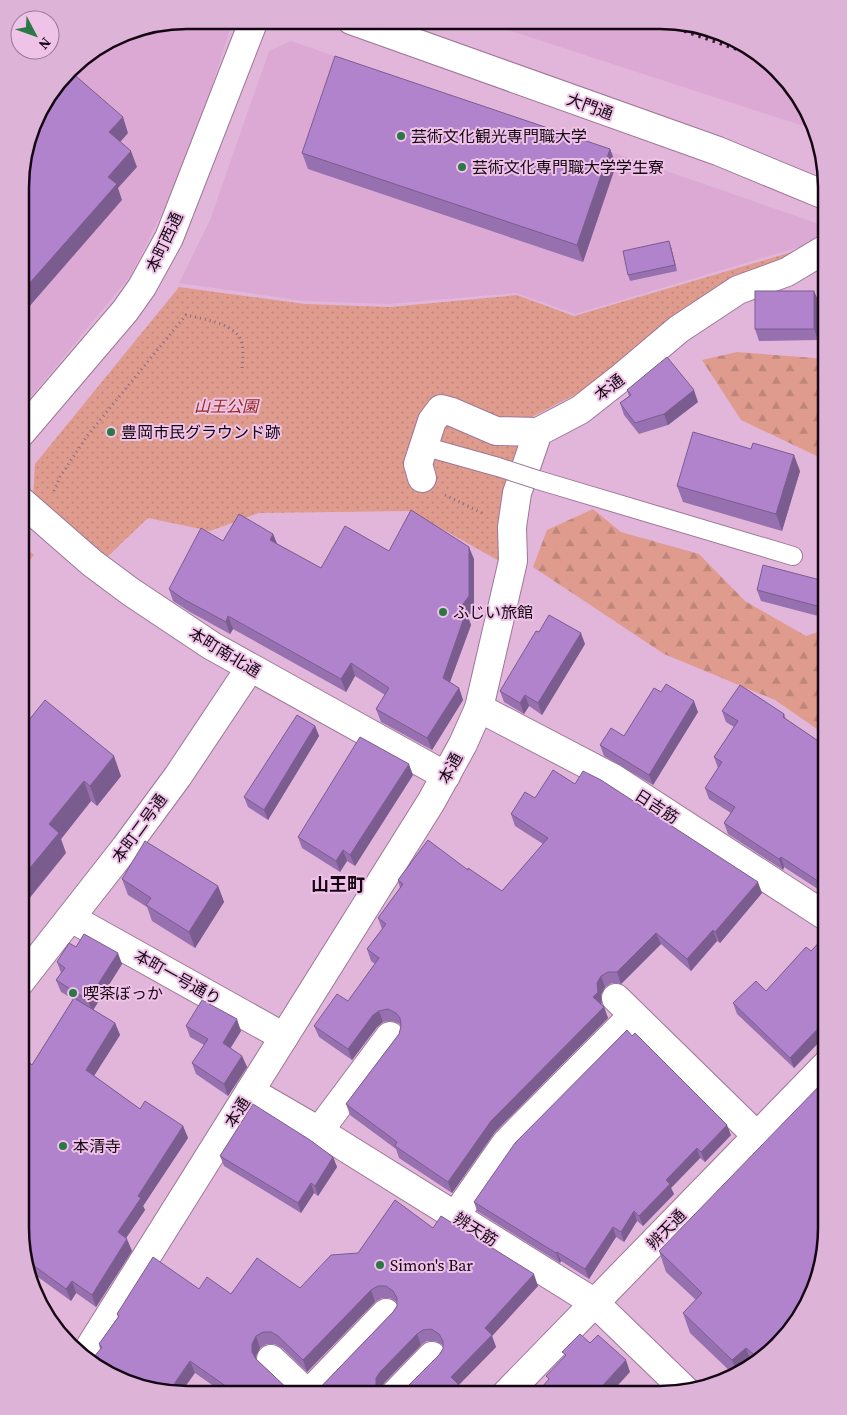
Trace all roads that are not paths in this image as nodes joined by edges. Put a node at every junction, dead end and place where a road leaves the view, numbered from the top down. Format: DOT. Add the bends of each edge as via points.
graph roads {
  1 [pos="250,29"];
  2 [pos="376,29"];
  3 [pos="818,192"];
  4 [pos="818,254"];
  5 [pos="29,424"];
  6 [pos="538,432"];
  7 [pos="423,446"];
  8 [pos="422,478"];
  9 [pos="29,509"];
  10 [pos="794,556"];
  11 [pos="250,668"];
  12 [pos="479,708"];
  13 [pos="446,776"];
  14 [pos="818,911"];
  15 [pos="71,918"];
  16 [pos="29,971"];
  17 [pos="390,1036"];
  18 [pos="284,1037"];
  19 [pos="818,1073"];
  20 [pos="250,1091"];
  21 [pos="319,1131"];
  22 [pos="757,1136"];
  23 [pos="455,1216"];
  24 [pos="594,1303"];
  25 [pos="386,1313"];
  26 [pos="87,1351"];
  27 [pos="432,1356"];
  28 [pos="271,1359"];
  29 [pos="680,1385"];
  30 [pos="300,1386"];
  31 [pos="316,1386"];
  32 [pos="403,1386"];
  33 [pos="514,1386"];
  1 -- 5 [label="street, 本町西通" via="156,263 125,311"];
  2 -- 3 [label="street, 大門通" via="718,151"];
  4 -- 6 [label="street, 本通" via="788,272 738,290 679,329 580,410"];
  6 -- 7 [label="street" via="496,431 441,409 432,421"];
  6 -- 12 [label="street, 本通" via="517,493 512,527 513,561"];
  7 -- 8 [label="street" via="418,464"];
  7 -- 10 [label="lane, bridge"];
  9 -- 11 [label="street, 本町南北通" via="131,592"];
  11 -- 13 [label="street, 本町南北通"];
  11 -- 15 [label="street, 本町二号通" via="178,776"];
  12 -- 13 [label="street, 本通"];
  12 -- 14 [label="street, 日吉筋" via="614,778"];
  13 -- 18 [label="street, 本通"];
  15 -- 16 [label="street, 本町二号通"];
  15 -- 18 [label="street, 本町一号通り"];
  17 -- 21 [label="street"];
  18 -- 20 [label="street, 本通"];
  19 -- 22 [label="street, 辨天通"];
  20 -- 21 [label="street, 辨天筋"];
  20 -- 26 [label="street, 本通"];
  21 -- 23 [label="street, 辨天筋"];
  22 -- 23 [label="street" via="624,1006 506,1143"];
  22 -- 24 [label="street, 辨天通"];
  23 -- 24 [label="street, 辨天筋"];
  24 -- 29 [label="street, 辨天筋"];
  24 -- 33 [label="street, 辨天通"];
  25 -- 31 [label="street"];
  27 -- 32 [label="street"];
  28 -- 30 [label="street"];
}
